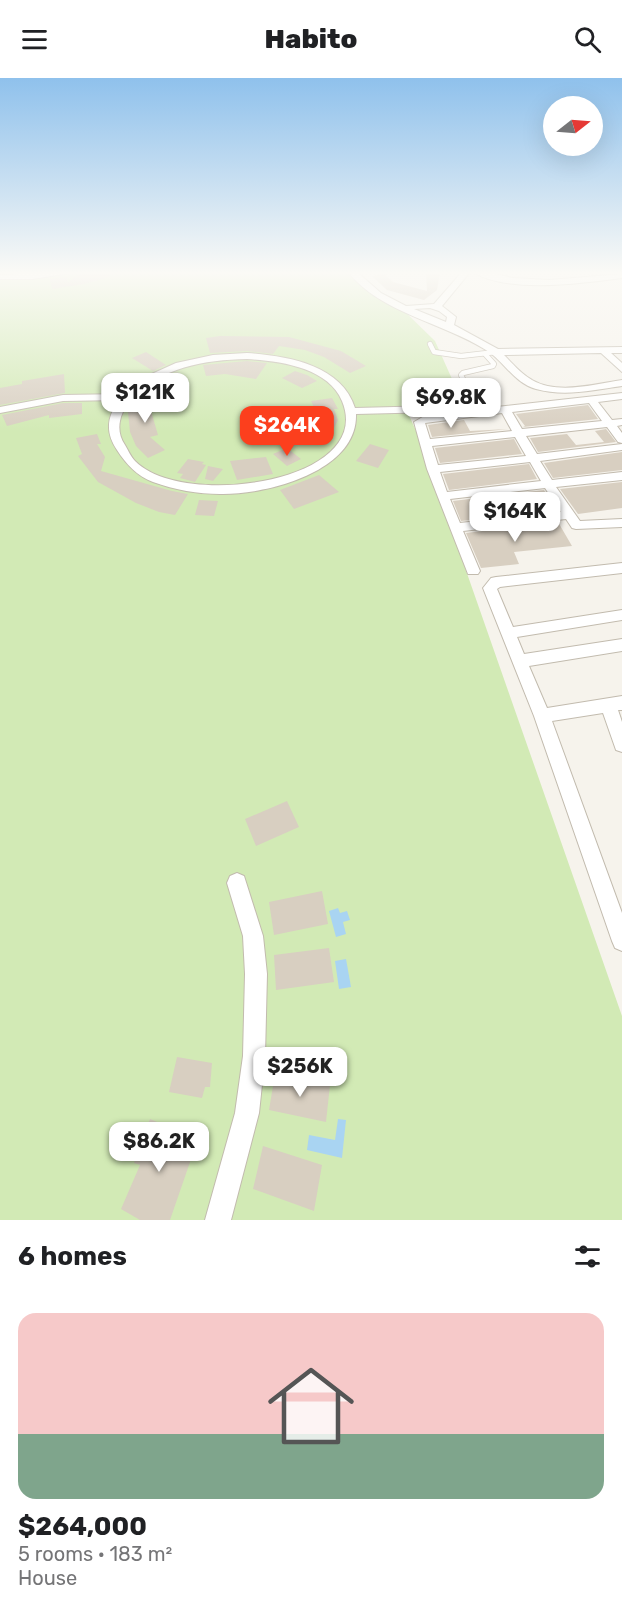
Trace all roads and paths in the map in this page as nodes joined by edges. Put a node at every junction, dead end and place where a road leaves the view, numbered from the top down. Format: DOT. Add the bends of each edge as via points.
graph roads {
  1 [pos="449,325"];
  2 [pos="430,344"];
  3 [pos="622,350"];
  4 [pos="604,351"];
  5 [pos="490,353"];
  6 [pos="622,369"];
  7 [pos="465,383"];
  8 [pos="622,383"];
  9 [pos="622,394"];
  10 [pos="127,397"];
  11 [pos="591,399"];
  12 [pos="505,409"];
  13 [pos="0,410"];
  14 [pos="351,411"];
  15 [pos="622,423"];
  16 [pos="609,424"];
  17 [pos="519,434"];
  18 [pos="622,440"];
  19 [pos="427,443"];
  20 [pos="622,447"];
  21 [pos="534,458"];
  22 [pos="433,469"];
  23 [pos="622,476"];
  24 [pos="548,484"];
  25 [pos="443,496"];
  26 [pos="568,515"];
  27 [pos="622,523"];
  28 [pos="455,528"];
  29 [pos="622,568"];
  30 [pos="473,571"];
  31 [pos="622,615"];
  32 [pos="508,633"];
  33 [pos="622,645"];
  34 [pos="520,661"];
  35 [pos="615,704"];
  36 [pos="542,716"];
  37 [pos="622,744"];
  38 [pos="237,883"];
  39 [pos="622,941"];
  40 [pos="218,1220"];
  1 -- 5 [label="street"];
  2 -- 5 [label="lane" via="434,352 447,355"];
  3 -- 4 [label="street"];
  4 -- 5 [label="street"];
  4 -- 6 [label="street"];
  5 -- 7 [label="lane" via="493,366 463,373"];
  5 -- 8 [label="street" via="533,385 546,389"];
  9 -- 11 [label="street"];
  9 -- 14 [label="street" via="455,408"];
  10 -- 13 [label="street" via="58,398"];
  10 -- 14 [label="street" via="149,379 178,366 212,358 247,356 291,363 320,374 340,391"];
  10 -- 14 [label="street" via="115,416 114,427 118,447 125,457 163,481 219,491 260,488 312,470 345,442"];
  11 -- 12 [label="street"];
  11 -- 16 [label="street"];
  12 -- 17 [label="street"];
  12 -- 19 [label="street" via="421,419"];
  15 -- 16 [label="street"];
  16 -- 17 [label="street"];
  16 -- 18 [label="street"];
  17 -- 19 [label="street"];
  17 -- 21 [label="street"];
  19 -- 22 [label="street"];
  20 -- 21 [label="street"];
  21 -- 22 [label="street"];
  21 -- 24 [label="street"];
  22 -- 25 [label="street"];
  23 -- 24 [label="street"];
  24 -- 25 [label="street"];
  24 -- 26 [label="street"];
  25 -- 28 [label="street"];
  26 -- 27 [label="street" via="579,526"];
  26 -- 28 [label="street"];
  28 -- 30 [label="street"];
  29 -- 32 [label="street" via="496,582 490,588"];
  31 -- 32 [label="street"];
  32 -- 34 [label="street"];
  33 -- 34 [label="street"];
  34 -- 36 [label="street"];
  35 -- 36 [label="street"];
  35 -- 37 [label="street"];
  36 -- 39 [label="street"];
  38 -- 40 [label="street" via="253,936 254,1056 247,1113"];
}
